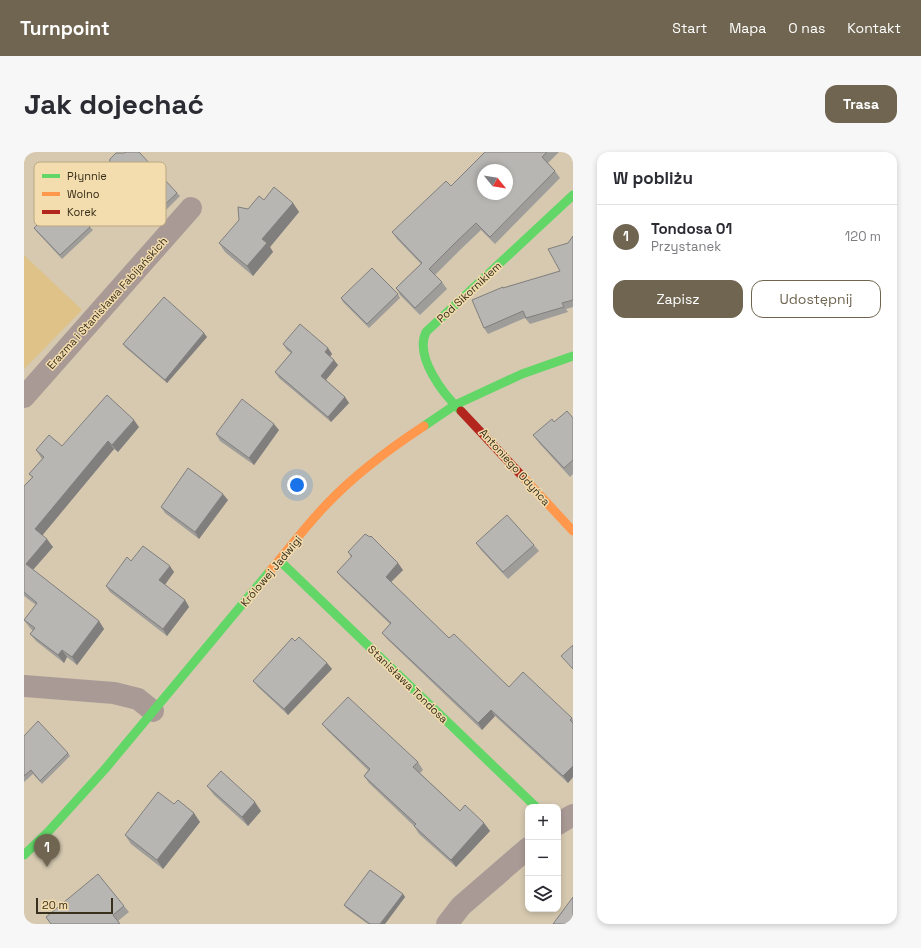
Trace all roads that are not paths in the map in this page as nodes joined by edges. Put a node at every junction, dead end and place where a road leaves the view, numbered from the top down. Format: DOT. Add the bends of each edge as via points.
graph roads {
  1 [pos="573,195"];
  2 [pos="191,208"];
  3 [pos="573,356"];
  4 [pos="24,397"];
  5 [pos="455,405"];
  6 [pos="573,531"];
  7 [pos="280,561"];
  8 [pos="24,686"];
  9 [pos="153,711"];
  10 [pos="533,804"];
  11 [pos="573,815"];
  12 [pos="561,822"];
  13 [pos="525,851"];
  14 [pos="24,855"];
  15 [pos="447,924"];
  1 -- 5 [label="street, Pod Sikornikiem" via="426,332 423,340 426,359 440,388"];
  2 -- 4 [label="street, Erazma i Stanisława Fabijańskich"];
  3 -- 5 [label="street, Królowej Jadwigi" via="522,374"];
  5 -- 6 [label="street, Antoniego Odyńca"];
  5 -- 7 [label="street, Królowej Jadwigi" via="362,471 325,506"];
  7 -- 9 [label="street, Królowej Jadwigi"];
  7 -- 10 [label="street, Stanisława Tondosa"];
  8 -- 9 [label="street" via="114,693 138,699"];
  9 -- 14 [label="street, Królowej Jadwigi" via="48,832"];
  11 -- 12 [label="street"];
  13 -- 15 [label="street" via="461,906"];
}
